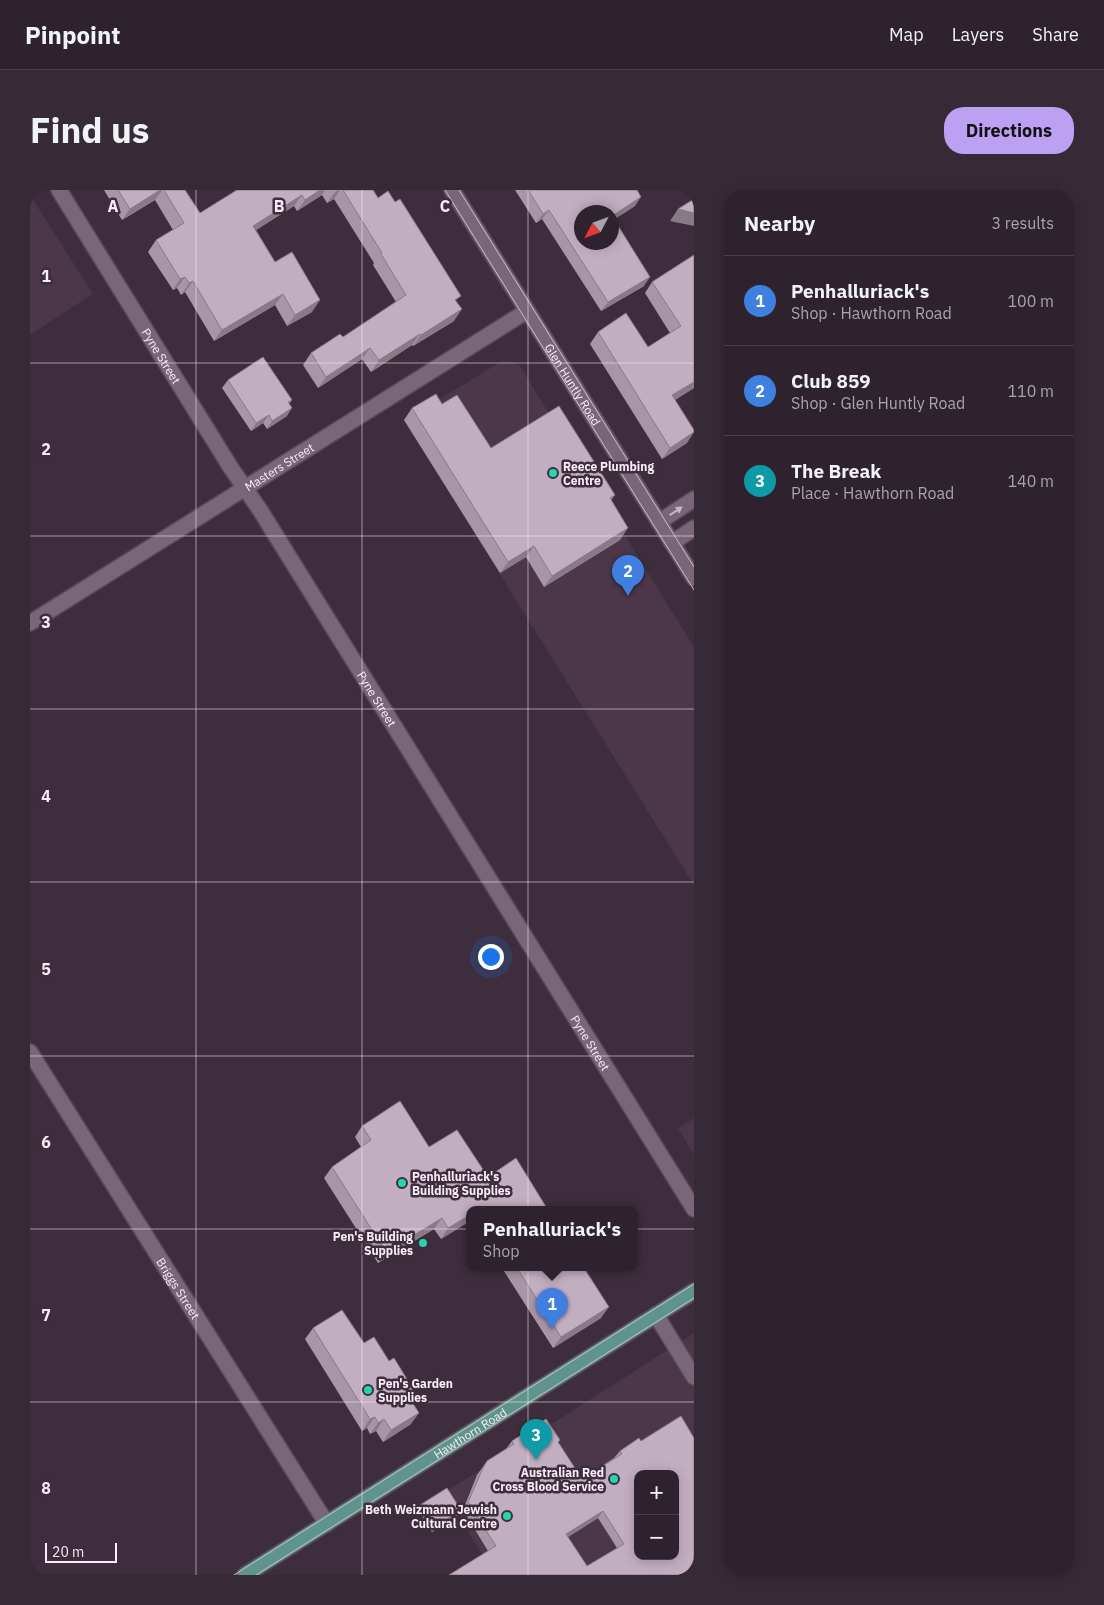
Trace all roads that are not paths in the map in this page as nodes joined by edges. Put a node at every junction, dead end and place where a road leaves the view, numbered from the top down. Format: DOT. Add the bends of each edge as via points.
graph roads {
  1 [pos="59,190"];
  2 [pos="452,190"];
  3 [pos="527,311"];
  4 [pos="245,488"];
  5 [pos="694,500"];
  6 [pos="659,522"];
  7 [pos="694,528"];
  8 [pos="672,542"];
  9 [pos="694,578"];
  10 [pos="30,623"];
  11 [pos="30,1052"];
  12 [pos="694,1209"];
  13 [pos="694,1291"];
  14 [pos="656,1315"];
  15 [pos="694,1377"];
  16 [pos="327,1524"];
  17 [pos="245,1575"];
  1 -- 4 [label="street, Pyne Street"];
  2 -- 3 [label="street, Glen Huntly Road"];
  3 -- 4 [label="street, Masters Street"];
  3 -- 6 [label="street, Glen Huntly Road"];
  4 -- 10 [label="street, Masters Street"];
  4 -- 12 [label="street, Pyne Street"];
  6 -- 5 [label="street, one-way"];
  6 -- 8 [label="street, Glen Huntly Road"];
  7 -- 8 [label="street"];
  8 -- 9 [label="street, Glen Huntly Road"];
  11 -- 16 [label="street, Briggs Street"];
  13 -- 14 [label="main road, Hawthorn Road"];
  14 -- 15 [label="street"];
  14 -- 16 [label="main road, Hawthorn Road"];
  16 -- 17 [label="main road, Hawthorn Road"];
}
